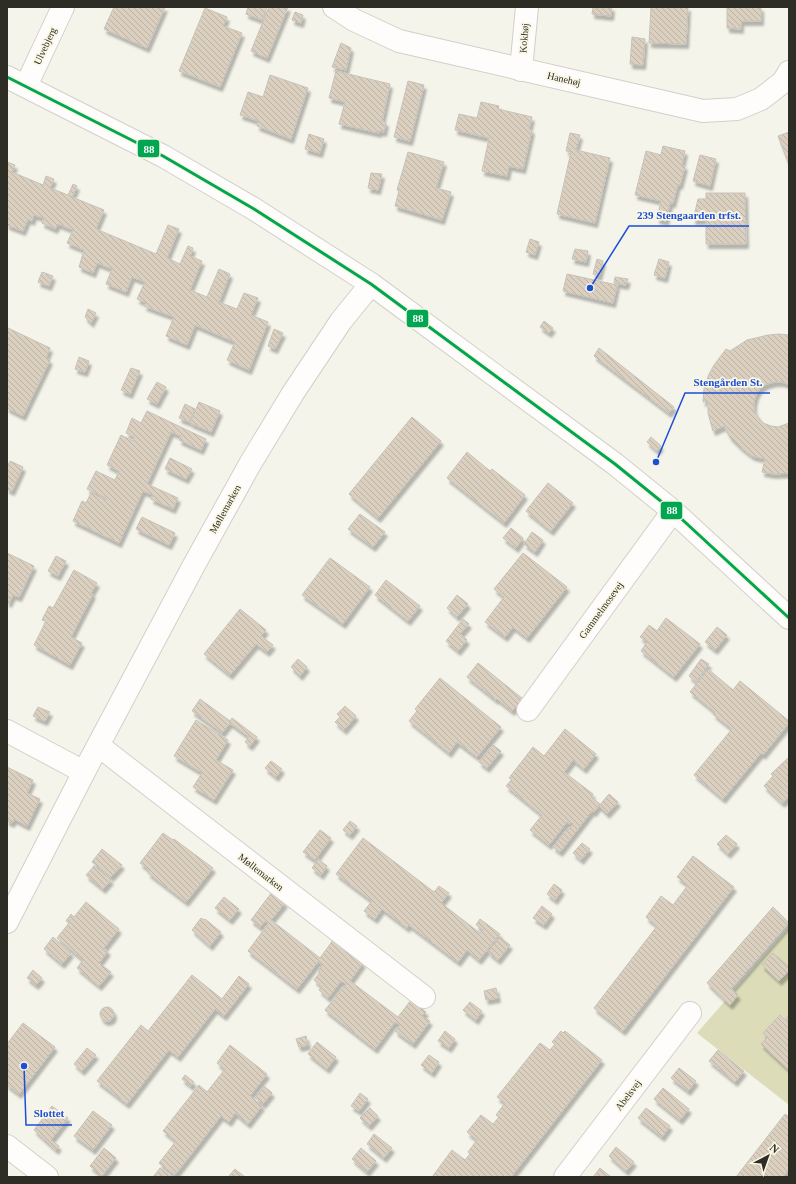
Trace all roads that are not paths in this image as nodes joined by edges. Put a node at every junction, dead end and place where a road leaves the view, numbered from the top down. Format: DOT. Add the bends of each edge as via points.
graph roads {
  1 [pos="63,7"];
  2 [pos="334,7"];
  3 [pos="527,7"];
  4 [pos="521,70"];
  5 [pos="789,72"];
  6 [pos="17,81"];
  7 [pos="371,284"];
  8 [pos="673,511"];
  9 [pos="789,618"];
  10 [pos="528,710"];
  11 [pos="7,731"];
  12 [pos="98,746"];
  13 [pos="84,772"];
  14 [pos="10,908"];
  15 [pos="424,997"];
  16 [pos="690,1013"];
  17 [pos="7,1146"];
  18 [pos="47,1177"];
  19 [pos="565,1177"];
  1 -- 6 [label="street, Ulvebjerg"];
  2 -- 4 [label="street, Hanehøj" via="354,20 399,41"];
  3 -- 4 [label="street, Kokhøj"];
  4 -- 5 [label="street, Hanehøj" via="703,111 737,109 762,99 783,82"];
  6 -- 7 [label="street" via="176,163 254,209"];
  7 -- 8 [label="street" via="615,464"];
  7 -- 12 [label="street, Møllemarken" via="340,321 250,464"];
  8 -- 9 [label="street"];
  8 -- 10 [label="street, Gammelmosevej"];
  11 -- 13 [label="street"];
  12 -- 13 [label="street, Møllemarken"];
  12 -- 15 [label="street, Møllemarken"];
  13 -- 14 [label="street, Møllemarken"];
  16 -- 19 [label="street, Abelsvej"];
  17 -- 18 [label="street"];
}
